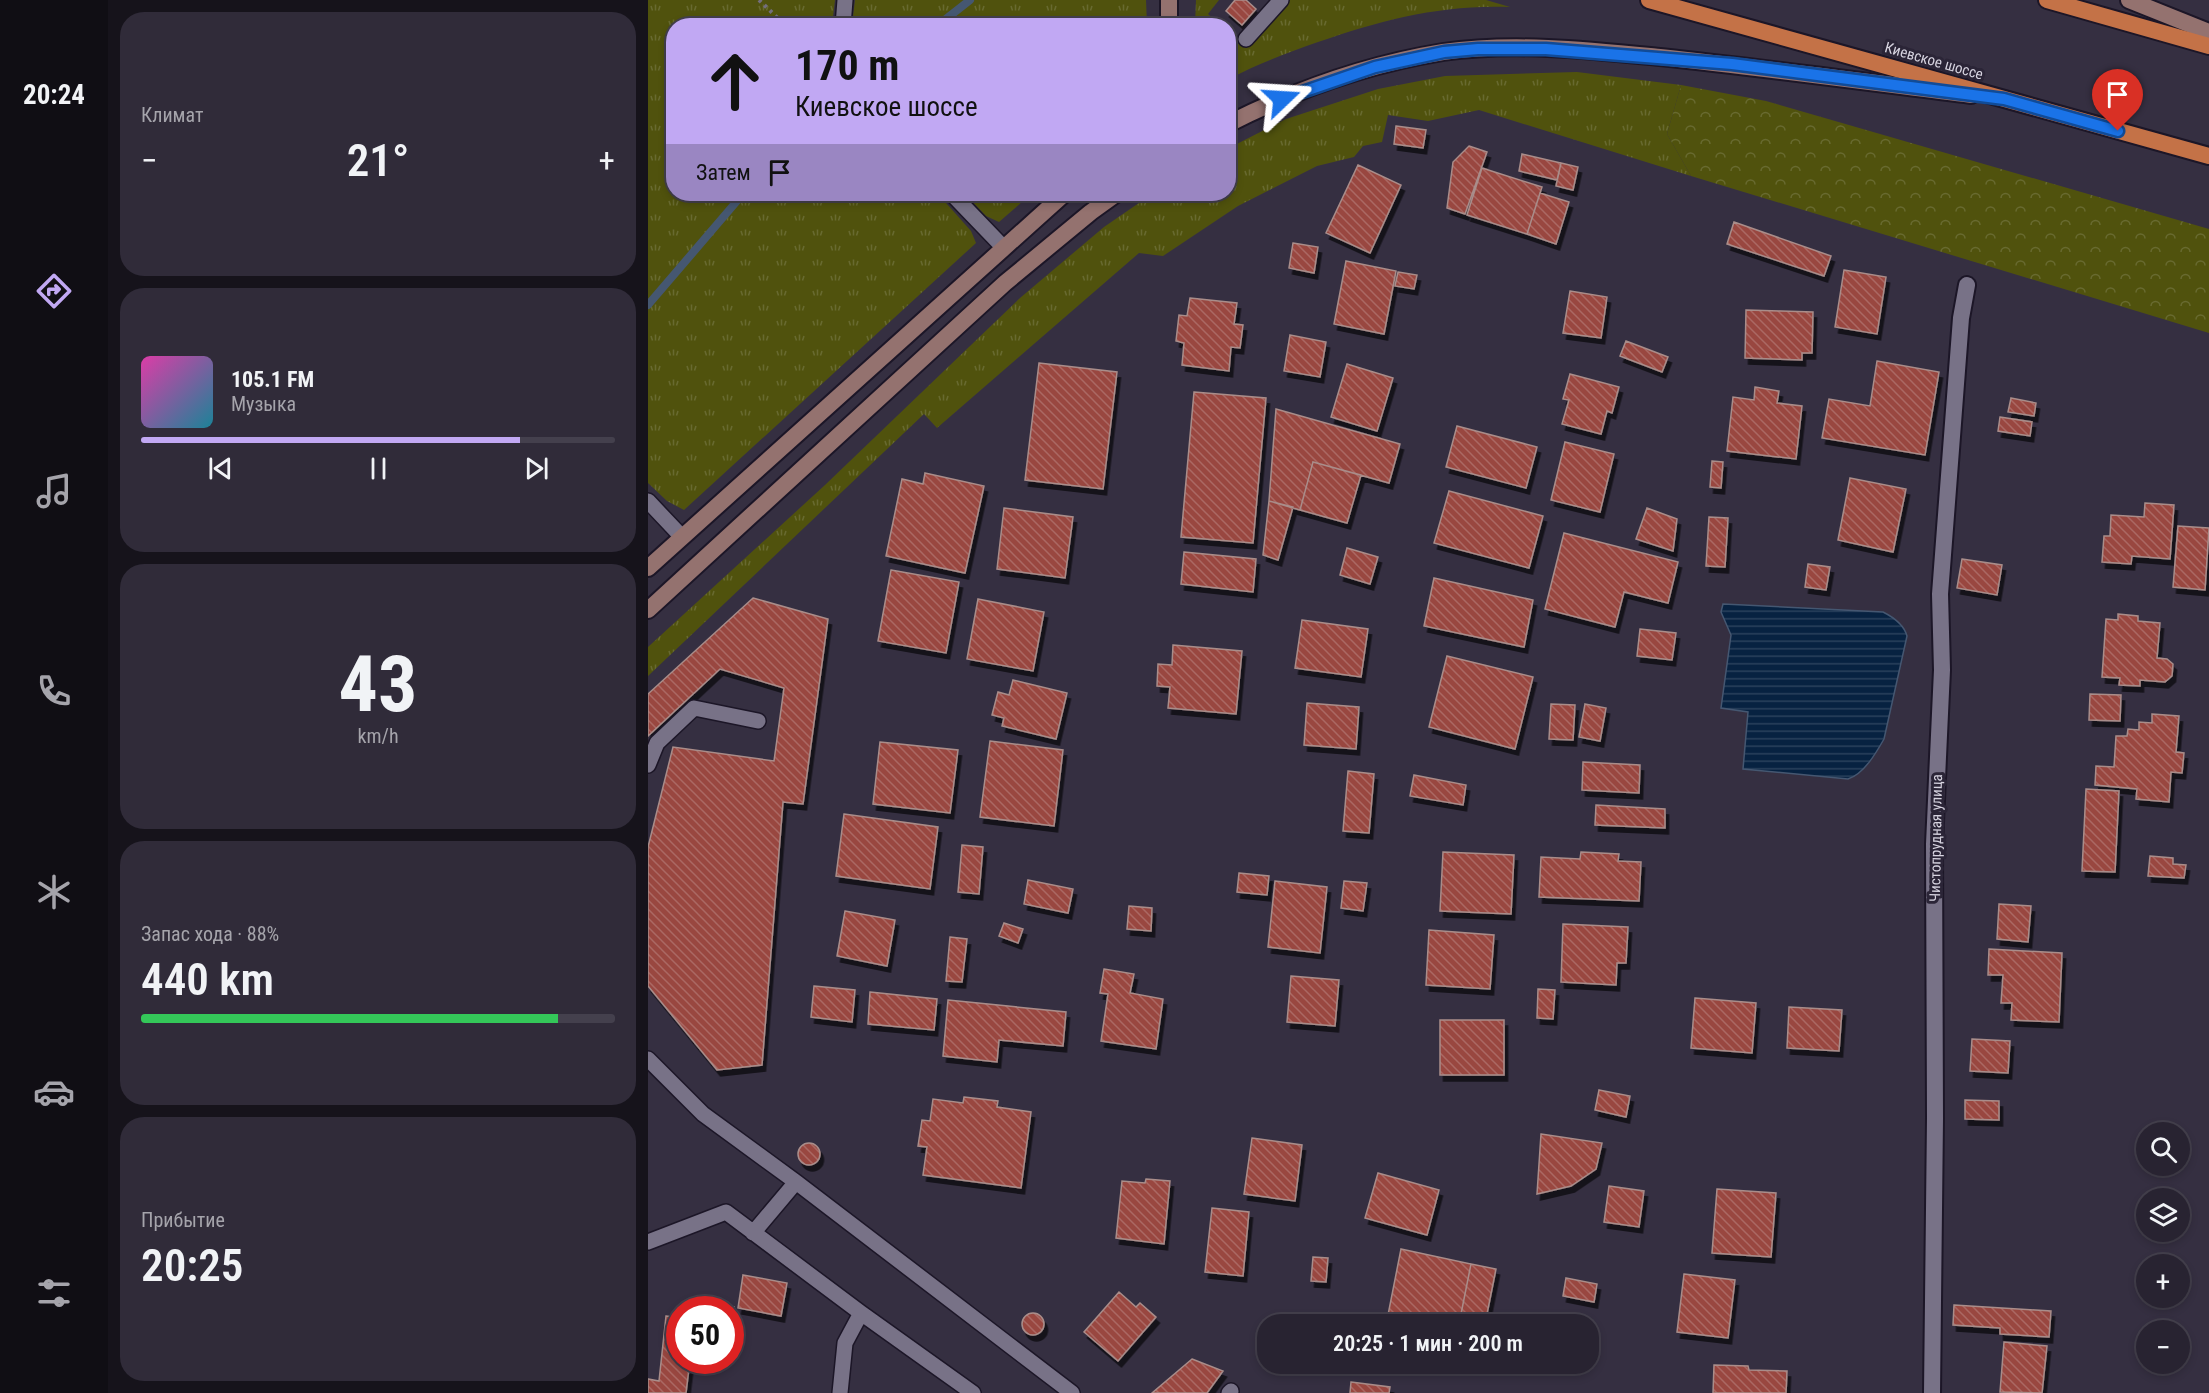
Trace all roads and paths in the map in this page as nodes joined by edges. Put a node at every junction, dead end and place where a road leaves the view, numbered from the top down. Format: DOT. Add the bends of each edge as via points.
graph roads {
  1 [pos="759,0"];
  2 [pos="845,0"];
  3 [pos="1169,0"];
  4 [pos="1281,0"];
  5 [pos="1649,0"];
  6 [pos="2047,0"];
  7 [pos="2129,0"];
  8 [pos="778,18"];
  9 [pos="844,18"];
  10 [pos="1169,18"];
  11 [pos="2209,32"];
  12 [pos="1246,39"];
  13 [pos="2209,46"];
  14 [pos="2004,99"];
  15 [pos="1236,120"];
  16 [pos="2209,156"];
  17 [pos="959,201"];
  18 [pos="1056,201"];
  19 [pos="1106,201"];
  20 [pos="1003,247"];
  21 [pos="1967,285"];
  22 [pos="648,501"];
  23 [pos="682,537"];
  24 [pos="648,567"];
  25 [pos="648,610"];
  26 [pos="758,721"];
  27 [pos="648,765"];
  28 [pos="648,1059"];
  29 [pos="796,1182"];
  30 [pos="753,1233"];
  31 [pos="648,1242"];
  32 [pos="861,1313"];
  33 [pos="840,1393"];
  34 [pos="973,1393"];
  35 [pos="1072,1393"];
  36 [pos="1932,1393"];
  1 -- 8 [label="path"];
  2 -- 9 [label="lane"];
  3 -- 10 [label="main road"];
  4 -- 12 [label="lane"];
  5 -- 14 [label="highway, Киевское шоссе"];
  6 -- 13 [label="highway"];
  7 -- 11 [label="main road"];
  14 -- 15 [label="main road" via="1732,64 1546,49 1478,49 1375,67 1282,99"];
  14 -- 16 [label="highway, Киевское шоссе"];
  17 -- 20 [label="lane"];
  18 -- 20 [label="main road"];
  19 -- 25 [label="main road" via="1005,283"];
  20 -- 23 [label="main road"];
  21 -- 36 [label="street, Чистопрудная улица" via="1940,594 1942,670 1934,844"];
  22 -- 23 [label="lane"];
  23 -- 24 [label="main road"];
  26 -- 27 [label="lane" via="694,708 657,743"];
  28 -- 29 [label="lane" via="703,1114"];
  29 -- 30 [label="lane"];
  29 -- 35 [label="lane"];
  30 -- 31 [label="lane" via="726,1212"];
  30 -- 32 [label="lane"];
  32 -- 33 [label="lane" via="845,1342"];
  32 -- 34 [label="lane"];
}
